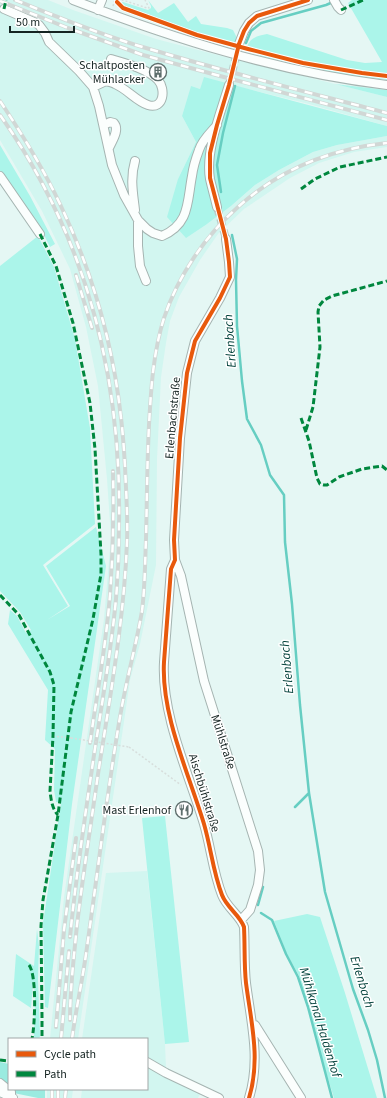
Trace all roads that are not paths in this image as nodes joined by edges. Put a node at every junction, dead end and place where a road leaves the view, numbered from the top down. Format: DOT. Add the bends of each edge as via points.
graph roads {
  1 [pos="73,0"];
  2 [pos="102,0"];
  3 [pos="308,0"];
  4 [pos="4,9"];
  5 [pos="98,10"];
  6 [pos="239,44"];
  7 [pos="111,58"];
  8 [pos="387,84"];
  9 [pos="229,85"];
  10 [pos="93,87"];
  11 [pos="104,125"];
  12 [pos="217,125"];
  13 [pos="109,149"];
  14 [pos="135,161"];
  15 [pos="0,176"];
  16 [pos="217,207"];
  17 [pos="137,216"];
  18 [pos="40,234"];
  19 [pos="226,239"];
  20 [pos="146,281"];
  21 [pos="175,560"];
  22 [pos="240,920"];
  23 [pos="252,1025"];
  24 [pos="148,1063"];
  25 [pos="0,1092"];
  26 [pos="12,1098"];
  27 [pos="219,1098"];
  28 [pos="249,1098"];
  29 [pos="301,1098"];
  1 -- 5 [label="street"];
  2 -- 5 [label="street"];
  3 -- 6 [label="street" via="257,16 249,23"];
  4 -- 10 [label="street" via="34,22 45,33 48,42"];
  5 -- 8 [label="street" via="226,52 342,79"];
  7 -- 10 [label="street" via="149,73 158,80 162,86 161,101 149,106 116,84 106,81"];
  9 -- 12 [label="street"];
  10 -- 11 [label="street"];
  11 -- 13 [label="street"];
  11 -- 13 [label="street" via="114,123 117,129"];
  12 -- 16 [label="street" via="210,153 210,178"];
  12 -- 17 [label="street" via="199,149 188,202 178,225 162,236 147,229"];
  13 -- 17 [label="street" via="119,185"];
  14 -- 17 [label="street" via="132,188"];
  15 -- 18 [label="street"];
  17 -- 20 [label="street" via="140,266"];
  19 -- 21 [label="street, Erlenbachstraße" via="230,277 195,341 187,373 180,438"];
  21 -- 22 [label="street, Aischbühlstraße" via="171,569 163,675 168,707 204,824 222,895"];
  21 -- 22 [label="street, Mühlstraße" via="181,576 204,681 260,861 258,885 250,910"];
  22 -- 23 [label="street, Aischbühlstraße" via="244,927 246,981"];
  23 -- 28 [label="street, Aischbühlstraße" via="256,1064"];
  23 -- 29 [label="street" via="255,1025"];
  24 -- 27 [label="street"];
  25 -- 26 [label="street"];
}
